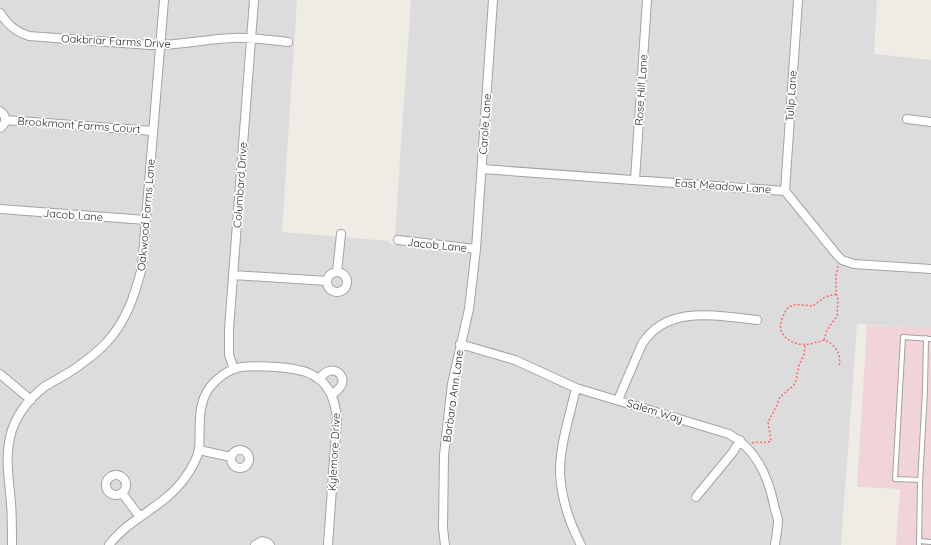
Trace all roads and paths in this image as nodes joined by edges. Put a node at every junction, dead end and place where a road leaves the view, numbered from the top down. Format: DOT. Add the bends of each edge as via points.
graph roads {
  1 [pos="164,0"];
  2 [pos="254,0"];
  3 [pos="493,0"];
  4 [pos="647,0"];
  5 [pos="798,0"];
  6 [pos="0,13"];
  7 [pos="251,38"];
  8 [pos="288,42"];
  9 [pos="160,45"];
  10 [pos="0,111"];
  11 [pos="907,119"];
  12 [pos="5,120"];
  13 [pos="931,122"];
  14 [pos="0,128"];
  15 [pos="153,131"];
  16 [pos="482,169"];
  17 [pos="635,180"];
  18 [pos="785,191"];
  19 [pos="0,209"];
  20 [pos="146,220"];
  21 [pos="341,234"];
  22 [pos="398,240"];
  23 [pos="476,249"];
  24 [pos="844,261"];
  25 [pos="931,269"];
  26 [pos="337,272"];
  27 [pos="233,275"];
  28 [pos="327,281"];
  29 [pos="836,294"];
  30 [pos="757,320"];
  31 [pos="926,338"];
  32 [pos="931,339"];
  33 [pos="824,340"];
  34 [pos="460,344"];
  35 [pos="804,344"];
  36 [pos="839,366"];
  37 [pos="234,369"];
  38 [pos="0,374"];
  39 [pos="319,378"];
  40 [pos="576,388"];
  41 [pos="925,390"];
  42 [pos="931,390"];
  43 [pos="332,395"];
  44 [pos="31,400"];
  45 [pos="618,400"];
  46 [pos="740,440"];
  47 [pos="747,447"];
  48 [pos="199,450"];
  49 [pos="231,457"];
  50 [pos="920,480"];
  51 [pos="122,493"];
  52 [pos="696,496"];
  53 [pos="140,517"];
  54 [pos="931,542"];
  55 [pos="919,543"];
  56 [pos="12,545"];
  57 [pos="109,545"];
  58 [pos="255,545"];
  59 [pos="270,545"];
  60 [pos="328,545"];
  61 [pos="445,545"];
  62 [pos="580,545"];
  63 [pos="774,545"];
  1 -- 9 [label="street, Oakwood Farms Lane"];
  2 -- 7 [label="street, Columbard Drive"];
  3 -- 16 [label="street, Carole Lane"];
  4 -- 17 [label="street, Rose Hill Lane"];
  5 -- 18 [label="street, Tulip Lane"];
  6 -- 9 [label="street, Oakbriar Farms Drive" via="12,28 29,36"];
  7 -- 8 [label="street, Oakbriar Farms Drive"];
  7 -- 9 [label="street, Oakbriar Farms Drive"];
  7 -- 27 [label="street, Columbard Drive"];
  9 -- 15 [label="street, Oakwood Farms Lane"];
  10 -- 12 [label="street, Brookmont Farms Court" via="4,114"];
  11 -- 13 [label="street"];
  12 -- 14 [label="street, Brookmont Farms Court"];
  12 -- 15 [label="street, Brookmont Farms Court"];
  15 -- 20 [label="street, Oakwood Farms Lane"];
  16 -- 17 [label="street, East Meadow Lane"];
  16 -- 23 [label="street, Carole Lane"];
  17 -- 18 [label="street, East Meadow Lane"];
  18 -- 24 [label="street, East Meadow Lane"];
  19 -- 20 [label="street, Jacob Lane"];
  20 -- 44 [label="street, Oakwood Farms Lane" via="138,286 128,312 118,328 106,344"];
  21 -- 26 [label="street"];
  22 -- 23 [label="street, Jacob Lane"];
  23 -- 34 [label="street, Barbara Ann Lane" via="469,309"];
  24 -- 25 [label="street" via="854,264"];
  24 -- 29 [label="path" via="838,266"];
  26 -- 28 [label="street" via="329,276"];
  26 -- 28 [label="street" via="343,274 347,280 344,290 334,292 328,288"];
  27 -- 28 [label="street"];
  27 -- 37 [label="street, Columbard Drive" via="228,343"];
  29 -- 33 [label="path" via="838,316 827,330"];
  29 -- 35 [label="path" via="825,297 812,306 798,305 787,309 780,330 789,341"];
  30 -- 45 [label="street" via="705,315 677,318 661,325 646,337"];
  31 -- 32 [label="lane"];
  31 -- 41 [label="lane"];
  31 -- 50 [label="lane" via="903,337 895,479"];
  33 -- 35 [label="path"];
  33 -- 36 [label="path" via="834,346 839,356"];
  34 -- 40 [label="street, Salem Way" via="515,360"];
  34 -- 61 [label="street, Barbara Ann Lane" via="452,384 444,456"];
  35 -- 47 [label="path" via="804,355 796,381 780,397 768,422 771,441 757,442"];
  37 -- 39 [label="street, Kylemore Drive" via="290,368"];
  37 -- 48 [label="street" via="218,379 204,397"];
  38 -- 44 [label="street"];
  39 -- 43 [label="street, Kylemore Drive"];
  39 -- 43 [label="street" via="329,370 335,370 341,375 342,384"];
  40 -- 45 [label="street, Salem Way"];
  40 -- 62 [label="street" via="562,449 560,472 567,512"];
  41 -- 42 [label="lane"];
  41 -- 50 [label="lane"];
  43 -- 60 [label="street, Kylemore Drive" via="337,417"];
  44 -- 56 [label="street, Oakwood Farms Lane" via="18,415 8,451"];
  45 -- 46 [label="street, Salem Way" via="729,434"];
  46 -- 47 [label="street, Salem Way"];
  46 -- 52 [label="street"];
  47 -- 63 [label="street, Salem Way" via="760,463 772,493 778,520"];
  48 -- 49 [label="street"];
  48 -- 53 [label="street" via="189,472 176,490"];
  50 -- 55 [label="lane"];
  51 -- 53 [label="street"];
  53 -- 57 [label="street" via="122,530"];
  54 -- 55 [label="lane"];
  58 -- 59 [label="street" via="262,541"];
}
